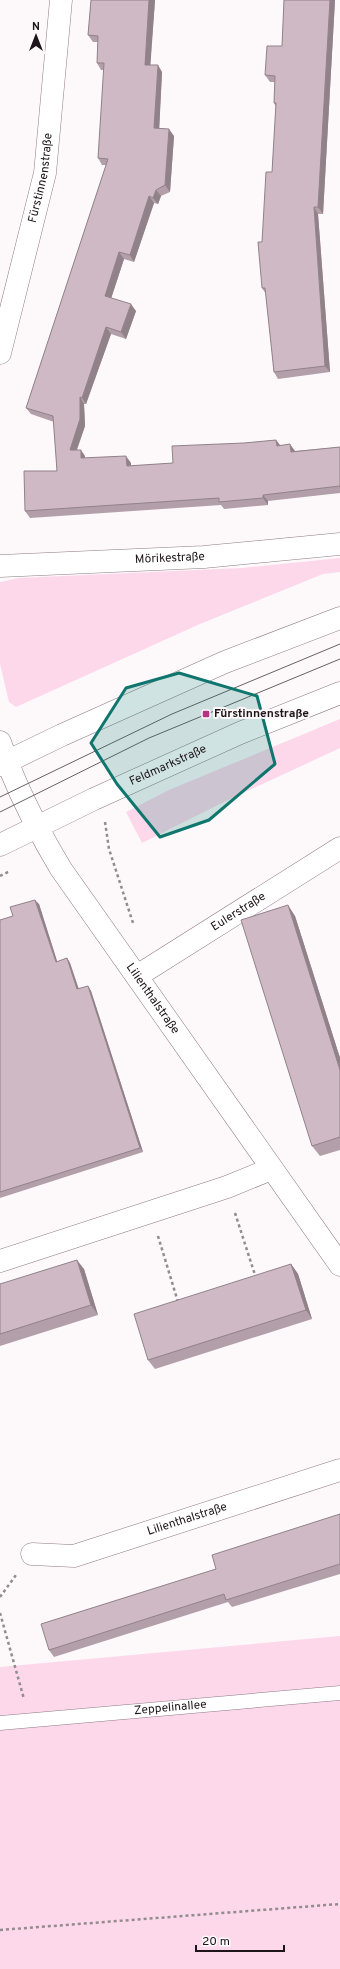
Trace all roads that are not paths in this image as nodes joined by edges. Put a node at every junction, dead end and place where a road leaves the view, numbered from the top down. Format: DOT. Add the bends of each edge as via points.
graph roads {
  1 [pos="61,0"];
  2 [pos="0,353"];
  3 [pos="340,544"];
  4 [pos="0,566"];
  5 [pos="340,618"];
  6 [pos="340,693"];
  7 [pos="2,756"];
  8 [pos="38,827"];
  9 [pos="0,845"];
  10 [pos="340,848"];
  11 [pos="137,976"];
  12 [pos="271,1169"];
  13 [pos="0,1261"];
  14 [pos="340,1265"];
  15 [pos="340,1470"];
  16 [pos="32,1554"];
  17 [pos="340,1693"];
  18 [pos="0,1723"];
  1 -- 2 [label="street, Fürstinnenstraße" via="45,173"];
  3 -- 4 [label="street, Mörikestraße" via="204,557"];
  5 -- 7 [label="street" via="225,662"];
  6 -- 8 [label="street, Feldmarkstraße" via="240,733"];
  7 -- 8 [label="street"];
  8 -- 9 [label="street, Feldmarkstraße"];
  8 -- 11 [label="street, Lilienthalstraße" via="61,869"];
  10 -- 11 [label="street, Eulerstraße"];
  11 -- 12 [label="street, Lilienthalstraße"];
  12 -- 13 [label="street" via="227,1187"];
  12 -- 14 [label="street, Lilienthalstraße"];
  15 -- 16 [label="street, Lilienthalstraße" via="74,1556"];
  17 -- 18 [label="lane, Zeppelinallee"];
}
